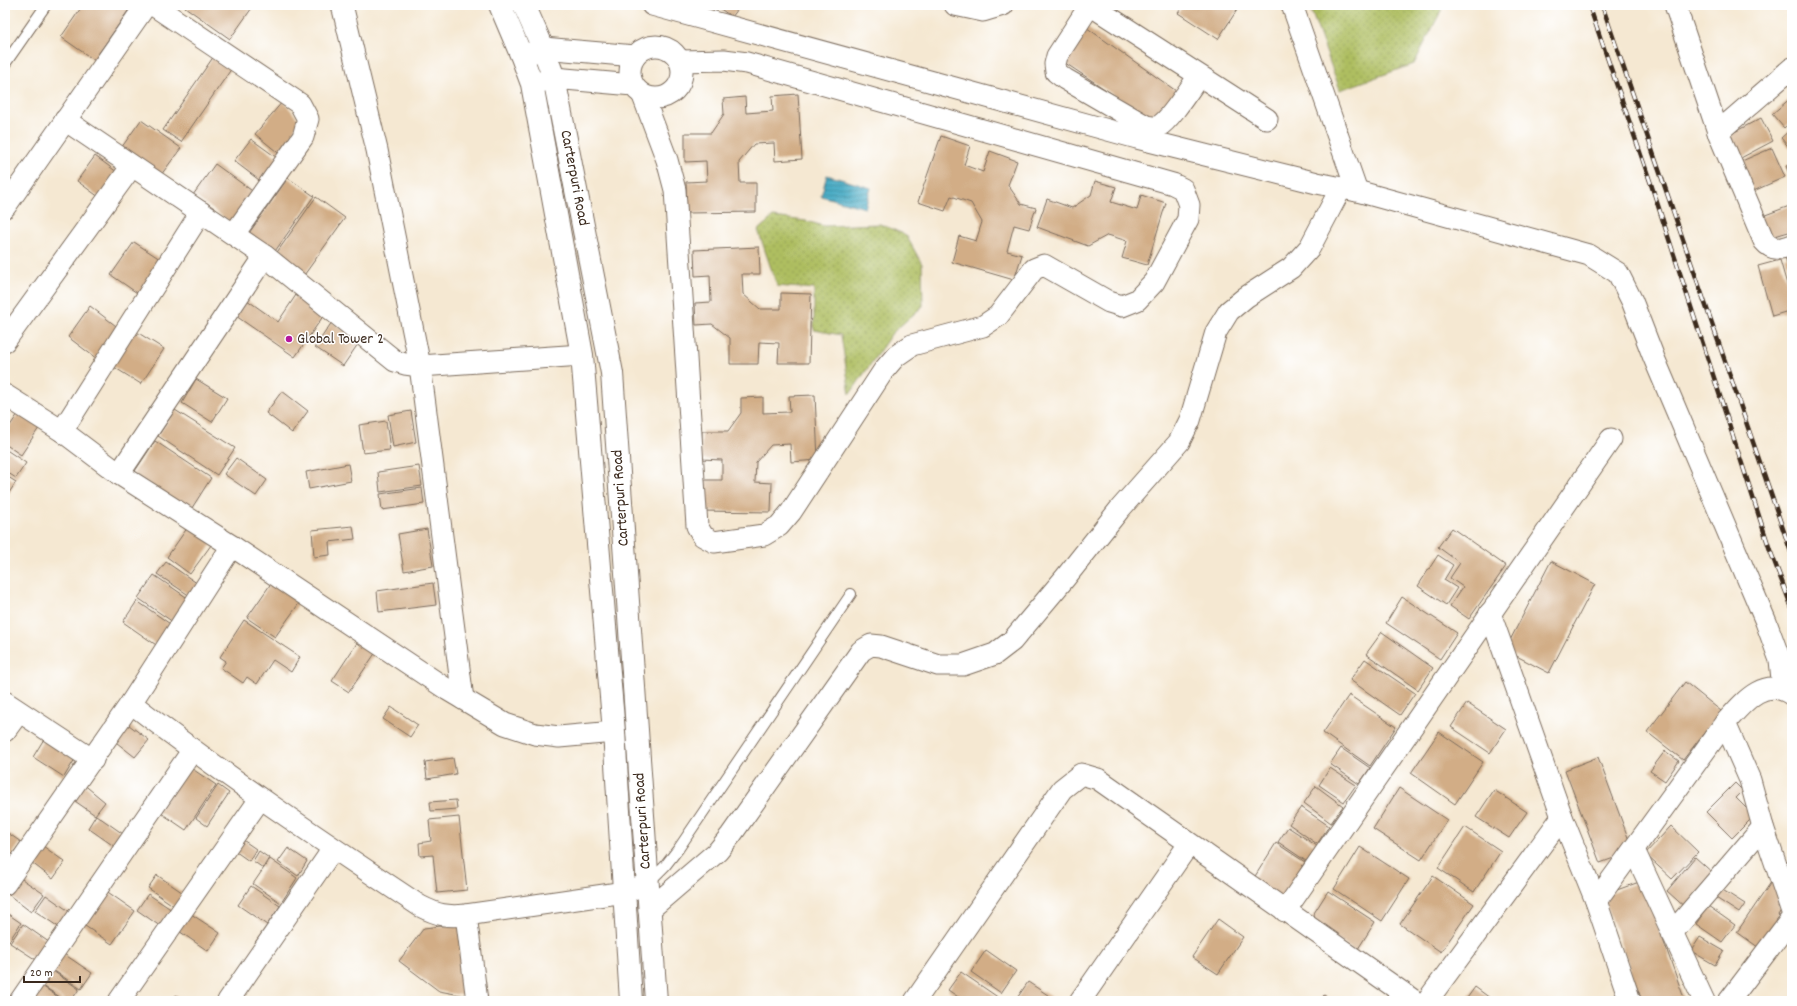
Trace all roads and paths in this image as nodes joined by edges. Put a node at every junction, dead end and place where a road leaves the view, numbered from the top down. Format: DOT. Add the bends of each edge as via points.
graph roads {
  1 [pos="46,5"];
  2 [pos="146,5"];
  3 [pos="153,5"];
  4 [pos="342,5"];
  5 [pos="500,5"];
  6 [pos="524,5"];
  7 [pos="652,5"];
  8 [pos="955,5"];
  9 [pos="1003,5"];
  10 [pos="1090,5"];
  11 [pos="1292,5"];
  12 [pos="1675,5"];
  13 [pos="543,48"];
  14 [pos="635,56"];
  15 [pos="522,57"];
  16 [pos="680,61"];
  17 [pos="5,64"];
  18 [pos="1792,68"];
  19 [pos="1199,76"];
  20 [pos="554,78"];
  21 [pos="532,84"];
  22 [pos="638,90"];
  23 [pos="1267,119"];
  24 [pos="66,120"];
  25 [pos="1718,132"];
  26 [pos="132,166"];
  27 [pos="1349,189"];
  28 [pos="5,207"];
  29 [pos="201,212"];
  30 [pos="234,234"];
  31 [pos="1792,245"];
  32 [pos="265,256"];
  33 [pos="5,341"];
  34 [pos="582,355"];
  35 [pos="420,366"];
  36 [pos="7,400"];
  37 [pos="62,431"];
  38 [pos="1611,438"];
  39 [pos="119,474"];
  40 [pos="232,546"];
  41 [pos="851,594"];
  42 [pos="1490,613"];
  43 [pos="1787,692"];
  44 [pos="463,699"];
  45 [pos="132,703"];
  46 [pos="12,707"];
  47 [pos="1725,723"];
  48 [pos="5,731"];
  49 [pos="614,732"];
  50 [pos="192,750"];
  51 [pos="93,760"];
  52 [pos="260,799"];
  53 [pos="1562,817"];
  54 [pos="1763,827"];
  55 [pos="1189,844"];
  56 [pos="333,849"];
  57 [pos="1634,850"];
  58 [pos="5,884"];
  59 [pos="647,884"];
  60 [pos="625,892"];
  61 [pos="1596,901"];
  62 [pos="649,910"];
  63 [pos="1285,911"];
  64 [pos="1792,912"];
  65 [pos="466,915"];
  66 [pos="1792,918"];
  67 [pos="1672,933"];
  68 [pos="20,1001"];
  69 [pos="119,1001"];
  70 [pos="228,1001"];
  71 [pos="477,1001"];
  72 [pos="631,1001"];
  73 [pos="656,1001"];
  74 [pos="915,1001"];
  75 [pos="1080,1001"];
  76 [pos="1417,1001"];
  77 [pos="1630,1001"];
  78 [pos="1704,1001"];
  79 [pos="1729,1001"];
  1 -- 17 [label="lane"];
  2 -- 24 [label="street"];
  3 -- 30 [label="street" via="300,104 308,118 303,137"];
  4 -- 35 [label="street" via="377,150"];
  5 -- 15 [label="main road, Carterpuri Road"];
  6 -- 13 [label="main road, Carterpuri Road"];
  7 -- 27 [label="street" via="1137,138"];
  8 -- 9 [label="street" via="983,11"];
  10 -- 19 [label="street"];
  10 -- 19 [label="street" via="1057,56 1056,72 1065,79 1146,126 1154,128 1168,116"];
  11 -- 27 [label="street"];
  12 -- 25 [label="street"];
  13 -- 14 [label="street"];
  13 -- 15 [label="street"];
  13 -- 20 [label="main road, Carterpuri Road"];
  14 -- 16 [label="street" via="648,47 663,46"];
  14 -- 22 [label="street" via="630,70"];
  15 -- 21 [label="main road, Carterpuri Road"];
  16 -- 22 [label="street" via="682,77 674,91 667,96 659,98"];
  16 -- 22 [label="street" via="724,60 747,63 1173,184 1183,190 1189,205 1188,219 1154,282 1137,300 1122,306 1109,302 1044,265 1034,269 998,316 983,326 912,345 884,370 791,512 779,526 764,535 714,542 703,536 697,526 675,190 667,160"];
  18 -- 25 [label="street"];
  19 -- 23 [label="street"];
  20 -- 21 [label="street"];
  20 -- 22 [label="street"];
  20 -- 59 [label="main road, Carterpuri Road" via="612,373"];
  21 -- 34 [label="main road, Carterpuri Road"];
  24 -- 26 [label="street"];
  24 -- 28 [label="street"];
  25 -- 31 [label="street" via="1764,241 1774,249"];
  26 -- 29 [label="street"];
  26 -- 33 [label="street"];
  27 -- 43 [label="street" via="1589,254 1618,273 1766,622 1780,660"];
  27 -- 62 [label="street" via="1310,247 1291,268 1229,311 1216,332 1190,420 1179,442 1119,510 1012,641 995,654 963,666 938,665 881,646 871,645 861,651 731,835 714,855"];
  29 -- 30 [label="street"];
  29 -- 37 [label="street"];
  30 -- 32 [label="street"];
  32 -- 35 [label="street" via="395,360"];
  32 -- 39 [label="street"];
  34 -- 35 [label="street"];
  34 -- 49 [label="main road, Carterpuri Road"];
  35 -- 44 [label="street"];
  36 -- 37 [label="street"];
  37 -- 39 [label="street"];
  38 -- 42 [label="street"];
  39 -- 40 [label="street"];
  40 -- 44 [label="street"];
  40 -- 45 [label="street"];
  41 -- 59 [label="lane" via="679,848"];
  42 -- 53 [label="street"];
  42 -- 63 [label="street"];
  43 -- 47 [label="street" via="1760,689"];
  44 -- 49 [label="street" via="505,724 535,734 559,737"];
  45 -- 50 [label="street"];
  45 -- 51 [label="street"];
  46 -- 48 [label="street"];
  46 -- 51 [label="street"];
  47 -- 54 [label="street" via="1750,780"];
  47 -- 57 [label="street"];
  49 -- 60 [label="main road, Carterpuri Road"];
  50 -- 52 [label="street"];
  50 -- 68 [label="street"];
  51 -- 58 [label="street"];
  52 -- 56 [label="street"];
  52 -- 69 [label="street"];
  53 -- 61 [label="street"];
  53 -- 76 [label="street"];
  54 -- 64 [label="street"];
  54 -- 67 [label="street"];
  55 -- 63 [label="street"];
  55 -- 74 [label="street" via="1098,779 1081,774 1062,789"];
  55 -- 75 [label="street"];
  56 -- 65 [label="street" via="436,914 449,917"];
  56 -- 70 [label="street"];
  57 -- 61 [label="street"];
  57 -- 67 [label="street"];
  59 -- 60 [label="street"];
  59 -- 62 [label="main road, Carterpuri Road"];
  60 -- 65 [label="street"];
  60 -- 72 [label="main road, Carterpuri Road"];
  61 -- 77 [label="street"];
  62 -- 73 [label="main road, Carterpuri Road"];
  63 -- 76 [label="street"];
  65 -- 71 [label="street"];
  66 -- 79 [label="street"];
  67 -- 78 [label="street"];
}
